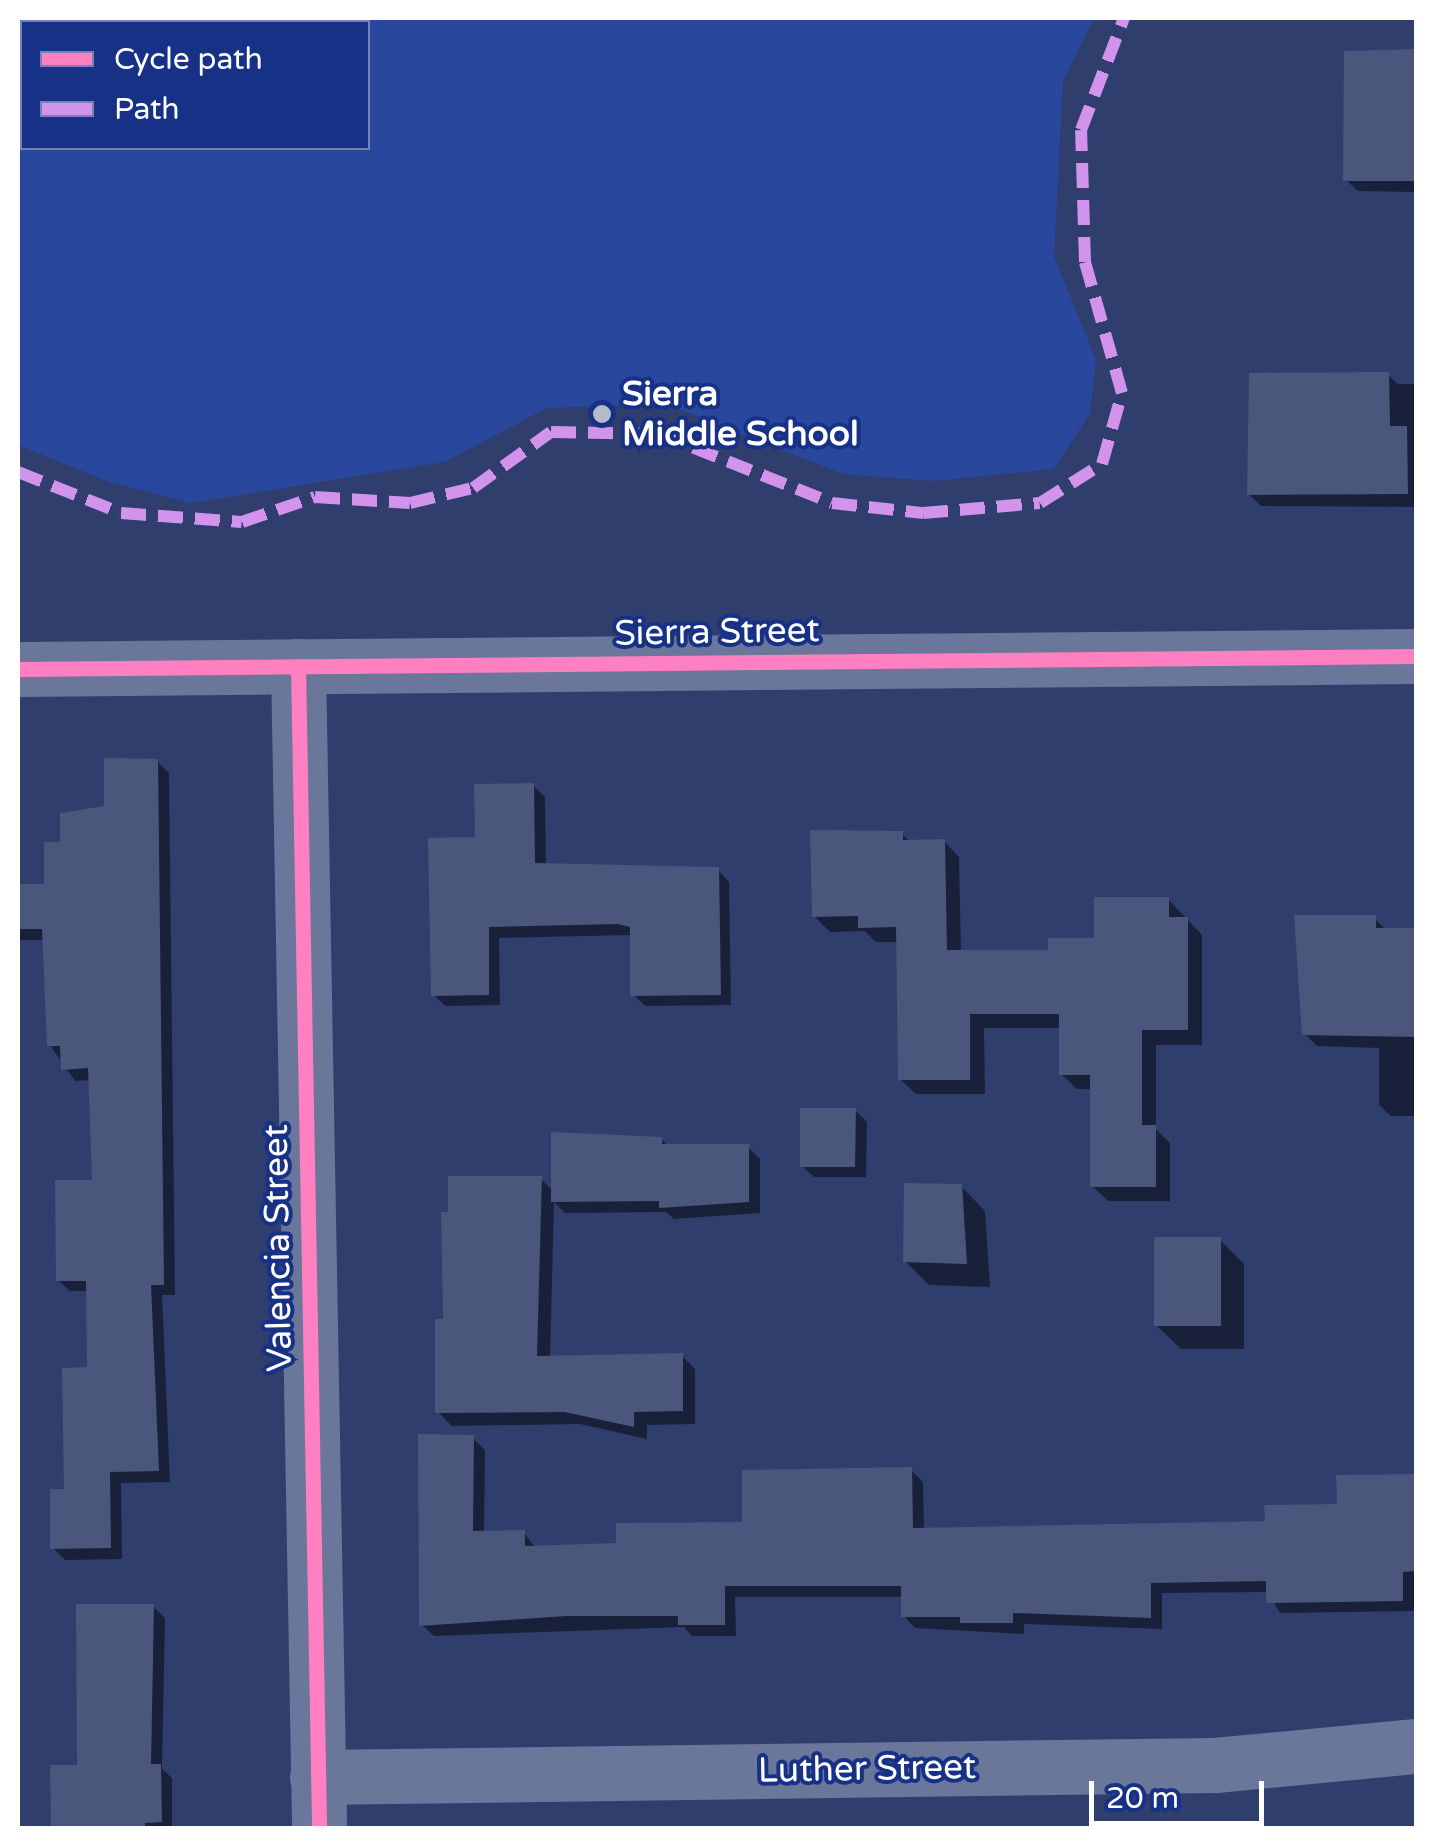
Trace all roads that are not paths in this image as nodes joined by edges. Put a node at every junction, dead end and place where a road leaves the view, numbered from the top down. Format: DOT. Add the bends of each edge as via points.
graph roads {
  1 [pos="1416,656"];
  2 [pos="298,666"];
  3 [pos="18,668"];
  4 [pos="1416,1746"];
  5 [pos="318,1802"];
  1 -- 2 [label="street, Sierra Street"];
  2 -- 3 [label="street, Sierra Street"];
  2 -- 5 [label="street, Valencia Street"];
  4 -- 5 [label="street, Luther Street" via="1215,1765"];
}
